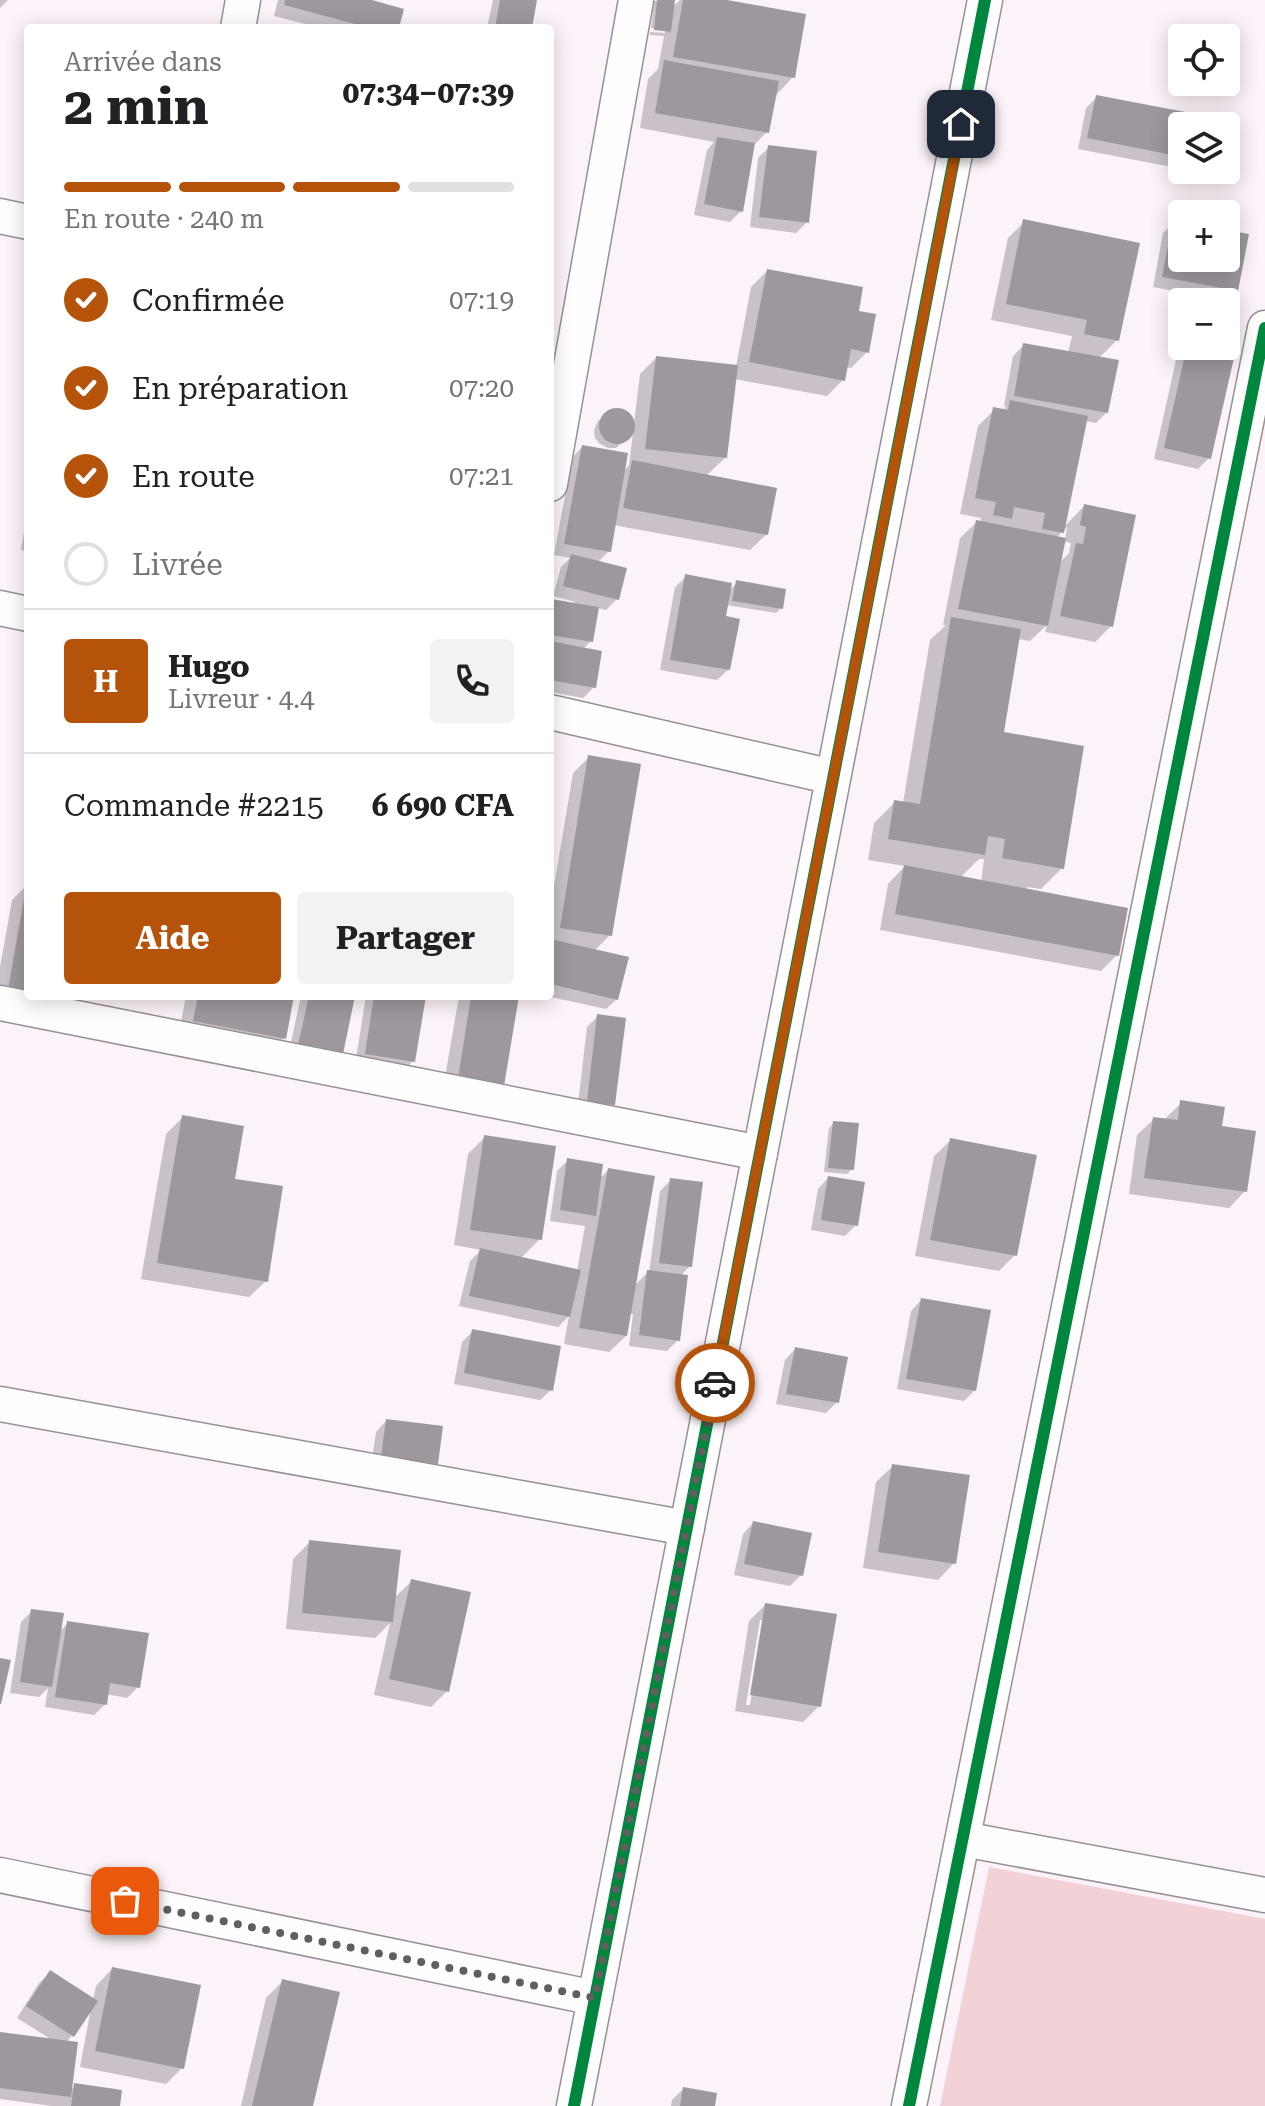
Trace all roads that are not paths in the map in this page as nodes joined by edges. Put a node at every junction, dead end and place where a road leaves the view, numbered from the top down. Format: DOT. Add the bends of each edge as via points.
graph roads {
  1 [pos="243,0"];
  2 [pos="636,0"];
  3 [pos="985,0"];
  4 [pos="239,24"];
  5 [pos="0,216"];
  6 [pos="24,221"];
  7 [pos="1265,328"];
  8 [pos="554,461"];
  9 [pos="0,608"];
  10 [pos="24,613"];
  11 [pos="554,713"];
  12 [pos="833,777"];
  13 [pos="0,1003"];
  14 [pos="760,1153"];
  15 [pos="0,1404"];
  16 [pos="687,1528"];
  17 [pos="963,1839"];
  18 [pos="0,1875"];
  19 [pos="1265,1895"];
  20 [pos="595,1998"];
  21 [pos="574,2106"];
  22 [pos="909,2106"];
  1 -- 4 [label="street"];
  2 -- 8 [label="street"];
  3 -- 12 [label="street"];
  5 -- 6 [label="street"];
  7 -- 17 [label="street"];
  9 -- 10 [label="street"];
  11 -- 12 [label="street"];
  12 -- 14 [label="street"];
  13 -- 14 [label="street"];
  14 -- 16 [label="street"];
  15 -- 16 [label="street"];
  16 -- 20 [label="street"];
  17 -- 19 [label="street"];
  17 -- 22 [label="street"];
  18 -- 20 [label="street"];
  20 -- 21 [label="street"];
}
